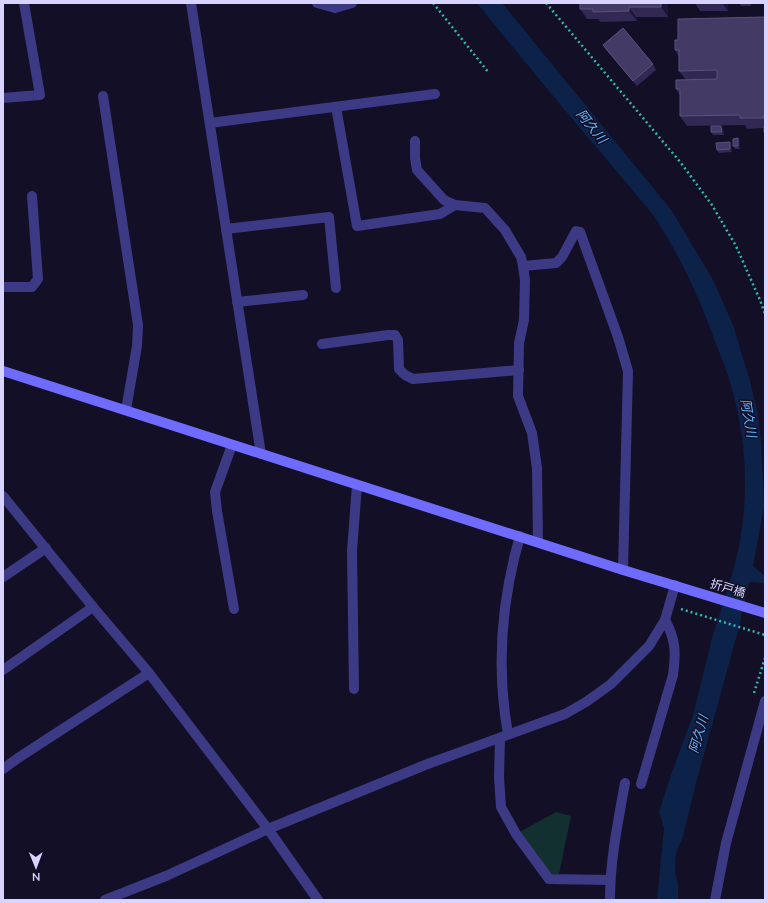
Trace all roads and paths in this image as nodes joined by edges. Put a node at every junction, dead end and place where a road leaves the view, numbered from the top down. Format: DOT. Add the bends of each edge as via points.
graph roads {
  1 [pos="24,3"];
  2 [pos="191,3"];
  3 [pos="318,3"];
  4 [pos="352,3"];
  5 [pos="433,3"];
  6 [pos="546,3"];
  7 [pos="489,73"];
  8 [pos="436,94"];
  9 [pos="103,96"];
  10 [pos="3,98"];
  11 [pos="336,107"];
  12 [pos="210,123"];
  13 [pos="415,141"];
  14 [pos="32,196"];
  15 [pos="455,205"];
  16 [pos="226,229"];
  17 [pos="523,266"];
  18 [pos="3,287"];
  19 [pos="336,288"];
  20 [pos="303,295"];
  21 [pos="237,302"];
  22 [pos="765,314"];
  23 [pos="322,344"];
  24 [pos="519,370"];
  25 [pos="3,372"];
  26 [pos="126,410"];
  27 [pos="232,445"];
  28 [pos="261,454"];
  29 [pos="357,485"];
  30 [pos="3,496"];
  31 [pos="520,536"];
  32 [pos="538,542"];
  33 [pos="46,548"];
  34 [pos="623,570"];
  35 [pos="3,577"];
  36 [pos="680,586"];
  37 [pos="93,607"];
  38 [pos="676,608"];
  39 [pos="234,609"];
  40 [pos="765,613"];
  41 [pos="665,620"];
  42 [pos="765,635"];
  43 [pos="3,670"];
  44 [pos="149,673"];
  45 [pos="354,689"];
  46 [pos="765,701"];
  47 [pos="504,736"];
  48 [pos="3,770"];
  49 [pos="625,782"];
  50 [pos="641,784"];
  51 [pos="268,829"];
  52 [pos="610,880"];
  53 [pos="105,900"];
  54 [pos="318,900"];
  55 [pos="610,900"];
  56 [pos="716,900"];
  1 -- 10 [label="street" via="40,95"];
  2 -- 12 [label="street"];
  3 -- 4 [label="street" via="335,8"];
  5 -- 7 [label="path"];
  6 -- 22 [label="path" via="676,157 712,205 736,246"];
  8 -- 11 [label="street"];
  9 -- 26 [label="street" via="138,325"];
  11 -- 12 [label="street"];
  11 -- 15 [label="street" via="357,226 440,214"];
  12 -- 16 [label="street"];
  13 -- 15 [label="street" via="417,170 444,200"];
  14 -- 18 [label="street" via="38,279 32,287"];
  15 -- 17 [label="street" via="485,208 505,230 521,257"];
  16 -- 19 [label="street" via="329,217"];
  16 -- 21 [label="street"];
  17 -- 24 [label="street" via="524,320 519,343"];
  17 -- 34 [label="street" via="556,263 576,231 580,232 618,337 628,372"];
  20 -- 21 [label="street"];
  21 -- 28 [label="street"];
  23 -- 24 [label="street" via="395,335 398,340 398,369 413,379"];
  24 -- 32 [label="street" via="518,396 532,433 536,468"];
  25 -- 26 [label="street, 折戸橋"];
  26 -- 27 [label="street, 折戸橋"];
  27 -- 28 [label="street, 折戸橋"];
  27 -- 39 [label="street" via="215,492"];
  28 -- 29 [label="street, 折戸橋"];
  29 -- 31 [label="street, 折戸橋"];
  29 -- 45 [label="street" via="352,551"];
  30 -- 33 [label="street"];
  31 -- 32 [label="street, 折戸橋"];
  31 -- 47 [label="street" via="501,638"];
  32 -- 34 [label="street, 折戸橋"];
  33 -- 35 [label="street"];
  33 -- 37 [label="street"];
  34 -- 36 [label="street, 折戸橋"];
  36 -- 40 [label="street, 折戸橋"];
  36 -- 41 [label="street"];
  37 -- 43 [label="street"];
  37 -- 44 [label="street"];
  38 -- 42 [label="path"];
  41 -- 47 [label="street" via="649,646 612,684 565,714"];
  41 -- 50 [label="street" via="675,642 675,660"];
  44 -- 48 [label="street"];
  44 -- 51 [label="street"];
  46 -- 56 [label="street" via="726,843"];
  47 -- 51 [label="street" via="426,764"];
  47 -- 52 [label="street" via="498,777 501,807 516,834 549,879"];
  49 -- 52 [label="street"];
  51 -- 53 [label="street" via="166,876"];
  51 -- 54 [label="street"];
  52 -- 55 [label="street"];
}
